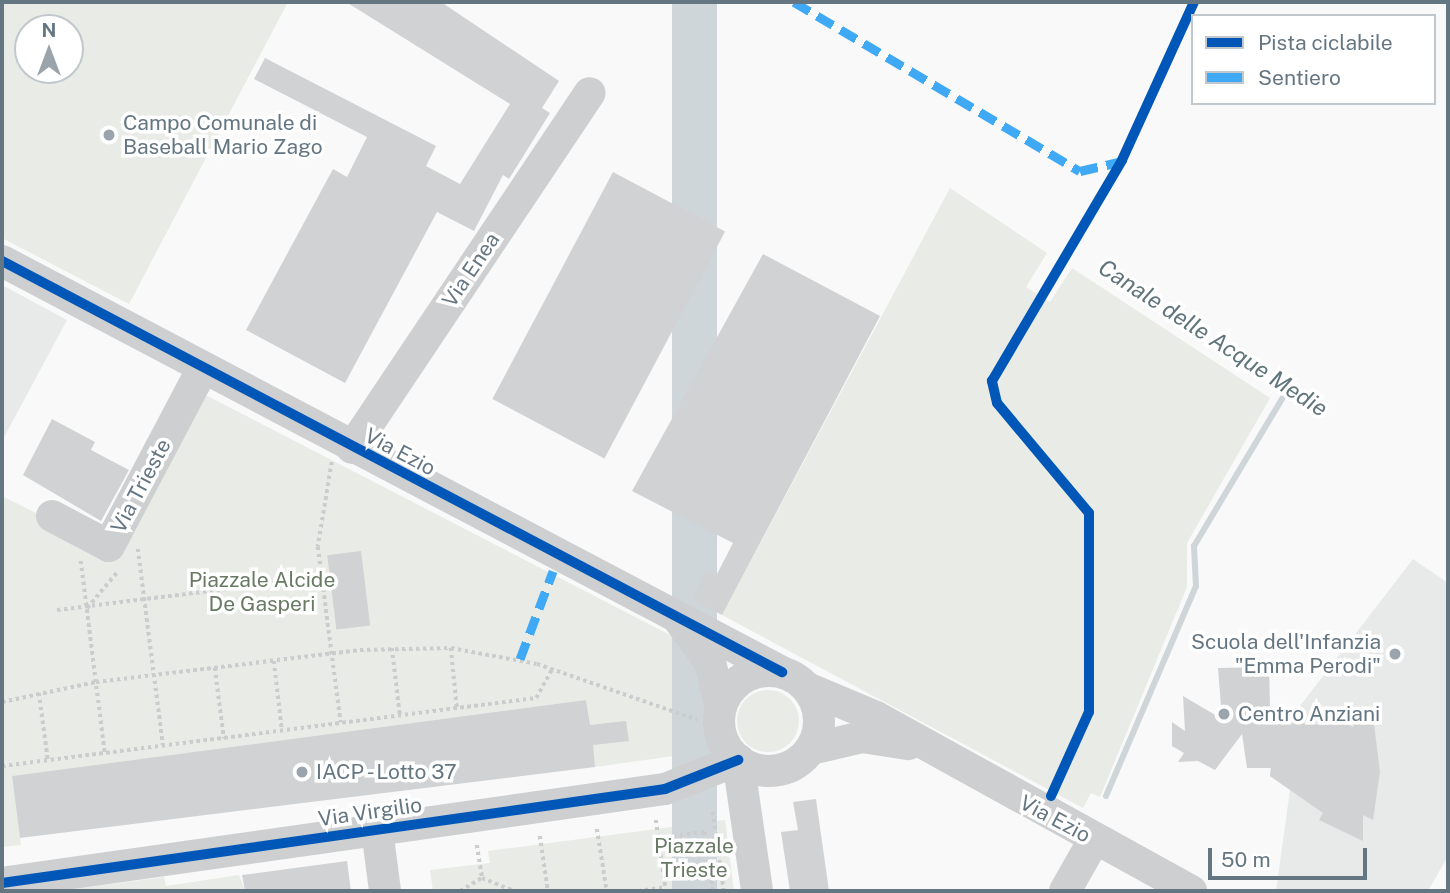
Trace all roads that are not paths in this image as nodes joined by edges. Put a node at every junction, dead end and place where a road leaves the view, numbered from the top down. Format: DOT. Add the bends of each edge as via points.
graph roads {
  1 [pos="590,93"];
  2 [pos="2,261"];
  3 [pos="203,368"];
  4 [pos="342,452"];
  5 [pos="64,522"];
  6 [pos="679,620"];
  7 [pos="795,680"];
  8 [pos="715,718"];
  9 [pos="920,747"];
  10 [pos="811,749"];
  11 [pos="738,760"];
  12 [pos="784,769"];
  13 [pos="665,789"];
  14 [pos="726,805"];
  15 [pos="377,830"];
  16 [pos="749,834"];
  17 [pos="1094,840"];
  18 [pos="2,883"];
  19 [pos="385,891"];
  20 [pos="757,891"];
  21 [pos="1065,891"];
  22 [pos="1191,891"];
  1 -- 4 [label="street, Via Enea"];
  2 -- 3 [label="street, Via Ezio"];
  3 -- 4 [label="street, Via Ezio"];
  3 -- 5 [label="street, Via Trieste" via="109,546"];
  4 -- 6 [label="street, Via Ezio"];
  6 -- 7 [label="street, Via Ezio"];
  6 -- 8 [label="street, Via Ezio" via="710,662"];
  7 -- 8 [label="street" via="738,681"];
  7 -- 9 [label="street, Via Ezio" via="876,717"];
  7 -- 10 [label="street" via="820,724"];
  8 -- 11 [label="street"];
  8 -- 13 [label="street" via="699,761"];
  9 -- 10 [label="street, Via Ezio" via="862,737"];
  9 -- 17 [label="street, Via Ezio"];
  10 -- 12 [label="street"];
  11 -- 12 [label="street" via="760,770"];
  11 -- 13 [label="street, Via Virgilio"];
  11 -- 14 [label="street"];
  12 -- 16 [label="street" via="763,796"];
  13 -- 14 [label="street, Via Virgilio" via="722,790"];
  13 -- 15 [label="street, Via Virgilio"];
  14 -- 16 [label="street"];
  15 -- 18 [label="street, Via Virgilio"];
  15 -- 19 [label="street"];
  16 -- 20 [label="street"];
  17 -- 21 [label="street"];
  17 -- 22 [label="street, Via Ezio"];
}
